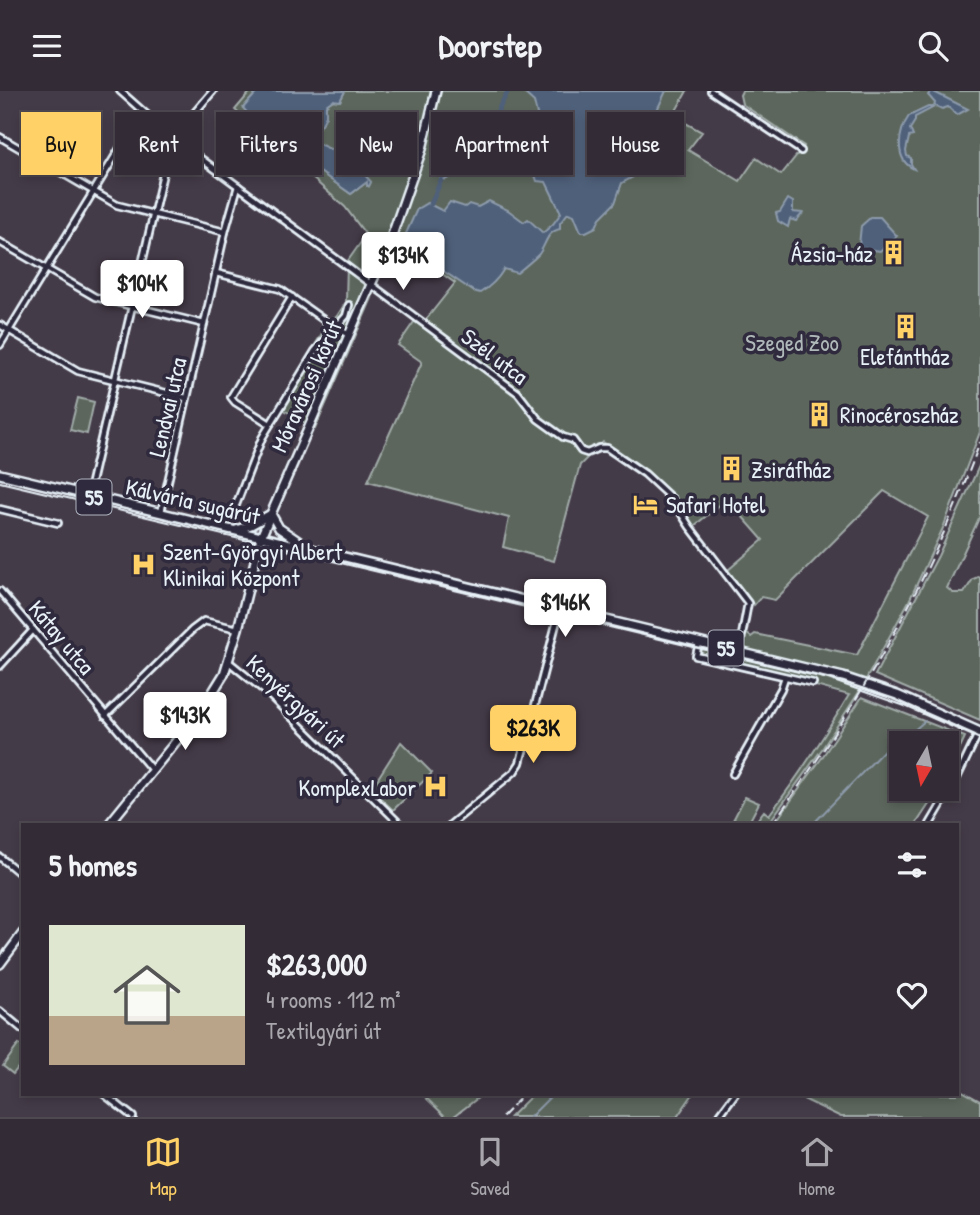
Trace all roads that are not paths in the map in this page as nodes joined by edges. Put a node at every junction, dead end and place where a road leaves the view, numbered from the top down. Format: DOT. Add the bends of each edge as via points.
graph roads {
  1 [pos="120,91"];
  2 [pos="214,91"];
  3 [pos="436,91"];
  4 [pos="711,91"];
  5 [pos="142,112"];
  6 [pos="196,112"];
  7 [pos="0,137"];
  8 [pos="800,151"];
  9 [pos="115,156"];
  10 [pos="202,159"];
  11 [pos="164,175"];
  12 [pos="238,186"];
  13 [pos="93,192"];
  14 [pos="153,216"];
  15 [pos="225,232"];
  16 [pos="0,242"];
  17 [pos="46,269"];
  18 [pos="216,273"];
  19 [pos="371,284"];
  20 [pos="292,297"];
  21 [pos="349,305"];
  22 [pos="132,307"];
  23 [pos="204,324"];
  24 [pos="0,325"];
  25 [pos="334,327"];
  26 [pos="9,331"];
  27 [pos="350,335"];
  28 [pos="0,345"];
  29 [pos="115,381"];
  30 [pos="186,398"];
  31 [pos="271,424"];
  32 [pos="0,474"];
  33 [pos="88,495"];
  34 [pos="236,505"];
  35 [pos="0,509"];
  36 [pos="161,513"];
  37 [pos="271,514"];
  38 [pos="58,523"];
  39 [pos="234,530"];
  40 [pos="261,537"];
  41 [pos="308,547"];
  42 [pos="0,591"];
  43 [pos="560,609"];
  44 [pos="238,629"];
  45 [pos="33,630"];
  46 [pos="699,642"];
  47 [pos="739,651"];
  48 [pos="229,662"];
  49 [pos="0,666"];
  50 [pos="785,677"];
  51 [pos="813,683"];
  52 [pos="105,716"];
  53 [pos="979,732"];
  54 [pos="152,770"];
  55 [pos="733,773"];
  56 [pos="110,823"];
  57 [pos="399,823"];
  58 [pos="452,823"];
  59 [pos="931,823"];
  60 [pos="1,861"];
  61 [pos="21,875"];
  62 [pos="21,935"];
  63 [pos="2,956"];
  64 [pos="0,964"];
  65 [pos="1,1013"];
  66 [pos="21,1028"];
  67 [pos="107,1096"];
  68 [pos="734,1096"];
  69 [pos="134,1117"];
  70 [pos="718,1117"];
  1 -- 5 [label="street, Szél utca"];
  2 -- 6 [label="street"];
  3 -- 19 [label="main road, Móravárosi körút" via="407,196"];
  4 -- 8 [label="street"];
  7 -- 13 [label="street"];
  9 -- 13 [label="street"];
  10 -- 12 [label="street, Szél utca"];
  11 -- 14 [label="street"];
  12 -- 15 [label="street, Lendvai utca"];
  12 -- 19 [label="street, Szél utca"];
  13 -- 14 [label="street"];
  13 -- 17 [label="street"];
  14 -- 15 [label="street"];
  14 -- 22 [label="street"];
  15 -- 18 [label="street, Lendvai utca"];
  16 -- 17 [label="street"];
  17 -- 22 [label="street" via="95,297"];
  17 -- 26 [label="street"];
  18 -- 20 [label="street" via="271,285"];
  18 -- 23 [label="street, Lendvai utca"];
  19 -- 27 [label="main road, Móravárosi körút"];
  19 -- 47 [label="street, Szél utca" via="517,393 534,416 573,440 581,451 607,448 659,486 747,599"];
  20 -- 25 [label="street"];
  20 -- 31 [label="street" via="232,397"];
  21 -- 25 [label="street" via="346,316"];
  22 -- 23 [label="street"];
  22 -- 29 [label="street"];
  23 -- 30 [label="street, Lendvai utca"];
  24 -- 26 [label="street"];
  25 -- 27 [label="street"];
  25 -- 31 [label="street"];
  26 -- 28 [label="street"];
  26 -- 29 [label="street" via="78,371"];
  27 -- 37 [label="main road, Móravárosi körút"];
  29 -- 30 [label="street"];
  29 -- 33 [label="street"];
  30 -- 36 [label="street, Lendvai utca"];
  31 -- 34 [label="street"];
  32 -- 33 [label="main road, Kálvária sugárút / 55"];
  33 -- 36 [label="main road, Kálvária sugárút / 55"];
  35 -- 38 [label="street"];
  36 -- 39 [label="main road, Kálvária sugárút / 55"];
  37 -- 39 [label="main road"];
  37 -- 40 [label="main road, Móravárosi körút"];
  37 -- 41 [label="main road" via="279,529"];
  39 -- 40 [label="main road, Kálvária sugárút / 55"];
  40 -- 41 [label="main road, Kálvária sugárút / 55"];
  40 -- 44 [label="main road, Móravárosi körút"];
  41 -- 43 [label="main road, Kálvária sugárút / 55"];
  42 -- 45 [label="street, Kátay utca"];
  43 -- 46 [label="main road, Kálvária sugárút / 55"];
  43 -- 58 [label="street" via="520,763"];
  44 -- 48 [label="main road, Móravárosi körút"];
  44 -- 52 [label="street" via="204,621"];
  45 -- 49 [label="street"];
  45 -- 52 [label="street, Kátay utca"];
  46 -- 47 [label="main road, Kálvária sugárút / 55"];
  46 -- 50 [label="street" via="696,656"];
  47 -- 53 [label="main road, Kálvária sugárút / 55" via="867,684"];
  48 -- 54 [label="main road, Móravárosi körút" via="209,699"];
  48 -- 57 [label="street, Kenyérgyári út" via="266,692"];
  50 -- 51 [label="street"];
  50 -- 55 [label="street"];
  52 -- 54 [label="street, Kátay utca"];
  53 -- 59 [label="street"];
  54 -- 56 [label="main road, Móravárosi körút"];
  60 -- 61 [label="street"];
  62 -- 63 [label="main road"];
  63 -- 64 [label="main road"];
  65 -- 66 [label="street"];
  67 -- 69 [label="street"];
  68 -- 70 [label="street"];
}
